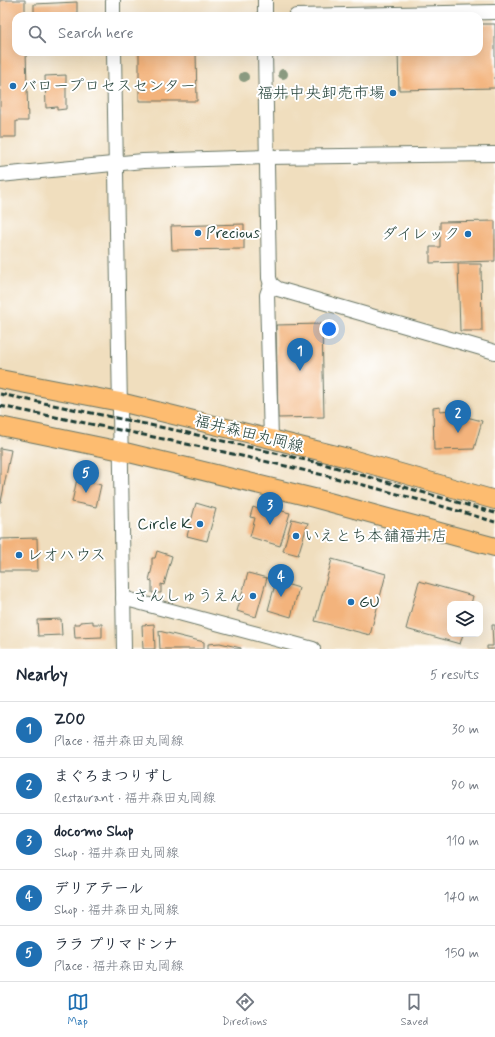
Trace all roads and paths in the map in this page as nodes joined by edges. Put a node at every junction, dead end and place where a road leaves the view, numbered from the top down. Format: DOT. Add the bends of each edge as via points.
graph roads {
  1 [pos="113,0"];
  2 [pos="265,0"];
  3 [pos="113,12"];
  4 [pos="265,12"];
  5 [pos="483,12"];
  6 [pos="495,12"];
  7 [pos="114,56"];
  8 [pos="266,56"];
  9 [pos="495,154"];
  10 [pos="267,157"];
  11 [pos="116,164"];
  12 [pos="0,175"];
  13 [pos="271,284"];
  14 [pos="495,352"];
  15 [pos="0,379"];
  16 [pos="120,402"];
  17 [pos="0,426"];
  18 [pos="271,438"];
  19 [pos="121,451"];
  20 [pos="495,500"];
  21 [pos="495,547"];
  22 [pos="123,598"];
  23 [pos="268,643"];
  24 [pos="124,649"];
  25 [pos="313,649"];
  1 -- 3 [label="street"];
  2 -- 4 [label="street"];
  5 -- 6 [label="street"];
  7 -- 11 [label="street"];
  8 -- 10 [label="street"];
  9 -- 10 [label="street"];
  10 -- 11 [label="street"];
  10 -- 13 [label="street"];
  11 -- 12 [label="street"];
  11 -- 16 [label="street"];
  13 -- 14 [label="street" via="278,289"];
  13 -- 18 [label="street" via="268,295"];
  15 -- 16 [label="main road, 福井森田丸岡線"];
  16 -- 18 [label="main road, 福井森田丸岡線"];
  16 -- 19 [label="street"];
  17 -- 19 [label="main road"];
  18 -- 20 [label="main road, 福井森田丸岡線"];
  19 -- 21 [label="main road" via="314,498"];
  19 -- 22 [label="street"];
  22 -- 23 [label="street"];
  22 -- 24 [label="street"];
  23 -- 25 [label="street"];
}
